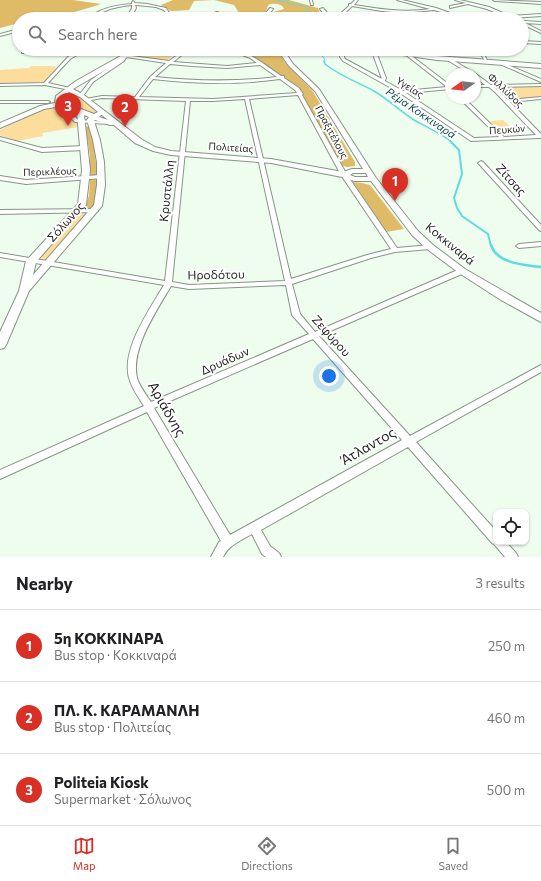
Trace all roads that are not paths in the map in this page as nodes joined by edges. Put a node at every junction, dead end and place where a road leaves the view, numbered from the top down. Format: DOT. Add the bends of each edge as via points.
graph roads {
  1 [pos="133,0"];
  2 [pos="357,0"];
  3 [pos="398,0"];
  4 [pos="456,0"];
  5 [pos="495,0"];
  6 [pos="471,3"];
  7 [pos="541,3"];
  8 [pos="134,5"];
  9 [pos="350,5"];
  10 [pos="451,7"];
  11 [pos="444,8"];
  12 [pos="272,9"];
  13 [pos="322,9"];
  14 [pos="436,9"];
  15 [pos="383,11"];
  16 [pos="98,12"];
  17 [pos="131,12"];
  18 [pos="168,12"];
  19 [pos="269,12"];
  20 [pos="324,12"];
  21 [pos="344,12"];
  22 [pos="446,12"];
  23 [pos="495,12"];
  24 [pos="541,15"];
  25 [pos="529,16"];
  26 [pos="529,22"];
  27 [pos="541,23"];
  28 [pos="529,26"];
  29 [pos="529,28"];
  30 [pos="533,28"];
  31 [pos="12,31"];
  32 [pos="12,32"];
  33 [pos="541,32"];
  34 [pos="1,34"];
  35 [pos="0,40"];
  36 [pos="529,42"];
  37 [pos="541,43"];
  38 [pos="73,56"];
  39 [pos="124,56"];
  40 [pos="178,56"];
  41 [pos="248,56"];
  42 [pos="285,56"];
  43 [pos="342,56"];
  44 [pos="378,56"];
  45 [pos="409,56"];
  46 [pos="416,56"];
  47 [pos="484,56"];
  48 [pos="450,60"];
  49 [pos="487,62"];
  50 [pos="169,63"];
  51 [pos="501,63"];
  52 [pos="261,64"];
  53 [pos="541,66"];
  54 [pos="463,68"];
  55 [pos="282,77"];
  56 [pos="152,78"];
  57 [pos="481,79"];
  58 [pos="383,81"];
  59 [pos="541,81"];
  60 [pos="78,82"];
  61 [pos="445,83"];
  62 [pos="45,84"];
  63 [pos="0,85"];
  64 [pos="490,85"];
  65 [pos="541,85"];
  66 [pos="481,86"];
  67 [pos="445,88"];
  68 [pos="68,89"];
  69 [pos="402,92"];
  70 [pos="79,94"];
  71 [pos="301,94"];
  72 [pos="59,97"];
  73 [pos="136,98"];
  74 [pos="246,98"];
  75 [pos="541,98"];
  76 [pos="88,100"];
  77 [pos="188,100"];
  78 [pos="506,101"];
  79 [pos="0,102"];
  80 [pos="48,102"];
  81 [pos="467,104"];
  82 [pos="66,105"];
  83 [pos="80,110"];
  84 [pos="29,112"];
  85 [pos="96,116"];
  86 [pos="80,123"];
  87 [pos="0,126"];
  88 [pos="122,129"];
  89 [pos="540,136"];
  90 [pos="0,138"];
  91 [pos="503,138"];
  92 [pos="474,140"];
  93 [pos="83,148"];
  94 [pos="182,154"];
  95 [pos="260,160"];
  96 [pos="481,163"];
  97 [pos="367,171"];
  98 [pos="344,175"];
  99 [pos="102,177"];
  100 [pos="0,178"];
  101 [pos="86,179"];
  102 [pos="373,180"];
  103 [pos="78,211"];
  104 [pos="95,211"];
  105 [pos="0,212"];
  106 [pos="541,229"];
  107 [pos="541,244"];
  108 [pos="519,246"];
  109 [pos="430,247"];
  110 [pos="395,250"];
  111 [pos="0,255"];
  112 [pos="31,261"];
  113 [pos="46,263"];
  114 [pos="462,271"];
  115 [pos="288,283"];
  116 [pos="168,285"];
  117 [pos="24,291"];
  118 [pos="541,318"];
  119 [pos="313,335"];
  120 [pos="0,345"];
  121 [pos="541,368"];
  122 [pos="149,407"];
  123 [pos="408,440"];
  124 [pos="0,475"];
  125 [pos="254,528"];
  126 [pos="493,536"];
  127 [pos="228,542"];
  128 [pos="502,545"];
  129 [pos="217,557"];
  130 [pos="275,557"];
  131 [pos="512,557"];
  1 -- 8 [label="street"];
  2 -- 9 [label="street"];
  3 -- 14 [label="street"];
  4 -- 6 [label="street"];
  5 -- 7 [label="street"];
  6 -- 10 [label="street"];
  6 -- 23 [label="street"];
  8 -- 16 [label="street" via="108,8"];
  8 -- 17 [label="street"];
  8 -- 18 [label="street" via="162,7"];
  9 -- 15 [label="street"];
  9 -- 21 [label="street"];
  11 -- 14 [label="street"];
  12 -- 19 [label="street"];
  13 -- 20 [label="street"];
  14 -- 15 [label="street" via="412,12"];
  14 -- 22 [label="street"];
  24 -- 25 [label="street"];
  26 -- 27 [label="street"];
  28 -- 30 [label="street"];
  29 -- 30 [label="street"];
  30 -- 33 [label="street"];
  31 -- 34 [label="street"];
  32 -- 35 [label="street"];
  36 -- 37 [label="street"];
  38 -- 62 [label="street"];
  39 -- 50 [label="street"];
  39 -- 60 [label="street"];
  39 -- 70 [label="street" via="124,60 90,83"];
  40 -- 50 [label="street"];
  41 -- 52 [label="street, Πραξιτέλους"];
  42 -- 97 [label="street, Κοκκιναρά" via="317,90"];
  43 -- 58 [label="street, Υγείας" via="344,60"];
  44 -- 58 [label="street"];
  45 -- 61 [label="street"];
  46 -- 48 [label="street"];
  47 -- 49 [label="street"];
  48 -- 49 [label="street"];
  48 -- 54 [label="street, Φιλλύδος"];
  49 -- 51 [label="street"];
  50 -- 52 [label="street" via="218,67"];
  50 -- 56 [label="street"];
  51 -- 53 [label="street"];
  51 -- 59 [label="street"];
  52 -- 55 [label="street, Πραξιτέλους"];
  55 -- 56 [label="street" via="260,81 216,82 183,82"];
  55 -- 71 [label="street, Πραξιτέλους"];
  56 -- 73 [label="street"];
  57 -- 64 [label="street, Φιλλύδος"];
  58 -- 69 [label="street, Υγείας"];
  60 -- 68 [label="street"];
  60 -- 70 [label="street" via="75,87"];
  62 -- 63 [label="street"];
  62 -- 68 [label="street"];
  64 -- 65 [label="street"];
  64 -- 66 [label="street"];
  64 -- 78 [label="street, Φιλλύδος"];
  67 -- 69 [label="street"];
  68 -- 70 [label="street"];
  68 -- 72 [label="street"];
  69 -- 92 [label="street, Υγείας"];
  70 -- 72 [label="street"];
  70 -- 76 [label="street"];
  71 -- 74 [label="street"];
  71 -- 98 [label="street, Πραξιτέλους"];
  72 -- 80 [label="street"];
  72 -- 82 [label="street" via="57,102"];
  73 -- 76 [label="street" via="102,97"];
  73 -- 77 [label="street"];
  74 -- 77 [label="street"];
  74 -- 95 [label="street, Ζεφύρου"];
  75 -- 78 [label="street"];
  76 -- 85 [label="street"];
  77 -- 94 [label="street, Κρυστάλλη"];
  78 -- 89 [label="street, Φιλλύδος"];
  79 -- 80 [label="street"];
  80 -- 84 [label="street"];
  81 -- 91 [label="street"];
  82 -- 83 [label="street"];
  82 -- 84 [label="street" via="47,106"];
  82 -- 86 [label="street" via="73,118"];
  83 -- 85 [label="street"];
  83 -- 86 [label="street, Σόλωνος"];
  84 -- 87 [label="street"];
  85 -- 86 [label="street"];
  85 -- 88 [label="street, Πολιτείας"];
  85 -- 88 [label="street, Πολιτείας"];
  85 -- 99 [label="street, Σόλωνος"];
  86 -- 93 [label="street, Σόλωνος"];
  88 -- 94 [label="street, Πολιτείας" via="145,146"];
  89 -- 91 [label="street, Πευκών"];
  90 -- 93 [label="street" via="42,150"];
  91 -- 92 [label="street, Πευκών"];
  93 -- 101 [label="street, Σόλωνος"];
  94 -- 95 [label="street, Πολιτείας"];
  94 -- 116 [label="street, Κρυστάλλη"];
  95 -- 98 [label="street, Πολιτείας"];
  95 -- 115 [label="street, Ζεφύρου"];
  96 -- 106 [label="street, Ζίτσας"];
  97 -- 98 [label="street, Πολιτείας" via="352,171"];
  97 -- 102 [label="street, Κοκκιναρά"];
  98 -- 102 [label="street, Πολιτείας" via="354,179"];
  98 -- 110 [label="street, Πραξιτέλους"];
  99 -- 101 [label="street, Περικλέους"];
  99 -- 104 [label="street, Σόλωνος" via="101,194"];
  100 -- 101 [label="street, Περικλέους" via="26,182"];
  101 -- 103 [label="street, Σόλωνος" via="82,205"];
  102 -- 109 [label="street, Κοκκιναρά" via="404,220"];
  103 -- 104 [label="street"];
  103 -- 105 [label="street"];
  103 -- 112 [label="street, Σόλωνος"];
  104 -- 113 [label="street, Σόλωνος"];
  107 -- 108 [label="street"];
  109 -- 110 [label="street, Ηροδότου"];
  109 -- 114 [label="street, Κοκκιναρά"];
  110 -- 115 [label="street, Ηροδότου"];
  111 -- 112 [label="street, Ηροδότου"];
  112 -- 113 [label="street, Ηροδότου"];
  112 -- 117 [label="street, Σόλωνος"];
  113 -- 116 [label="street, Ηροδότου"];
  113 -- 117 [label="street, Σόλωνος"];
  114 -- 118 [label="street, Κοκκιναρά"];
  114 -- 119 [label="street, Δρυάδων"];
  115 -- 116 [label="street, Ηροδότου" via="188,287"];
  115 -- 119 [label="street, Ζεφύρου" via="296,315"];
  116 -- 122 [label="street, Αριάδνης" via="148,318 133,357 134,381"];
  117 -- 120 [label="street, Σόλωνος"];
  119 -- 122 [label="street, Δρυάδων"];
  119 -- 123 [label="street, Ζεφύρου"];
  121 -- 123 [label="street, Άτλαντος"];
  122 -- 124 [label="street, Δρυάδων"];
  122 -- 127 [label="street, Αριάδνης"];
  123 -- 125 [label="street, Άτλαντος"];
  123 -- 126 [label="street, Ζεφύρου"];
  125 -- 127 [label="street, Άτλαντος"];
  125 -- 130 [label="street" via="266,550"];
  127 -- 129 [label="street, Άτλαντος"];
  128 -- 131 [label="street"];
}
